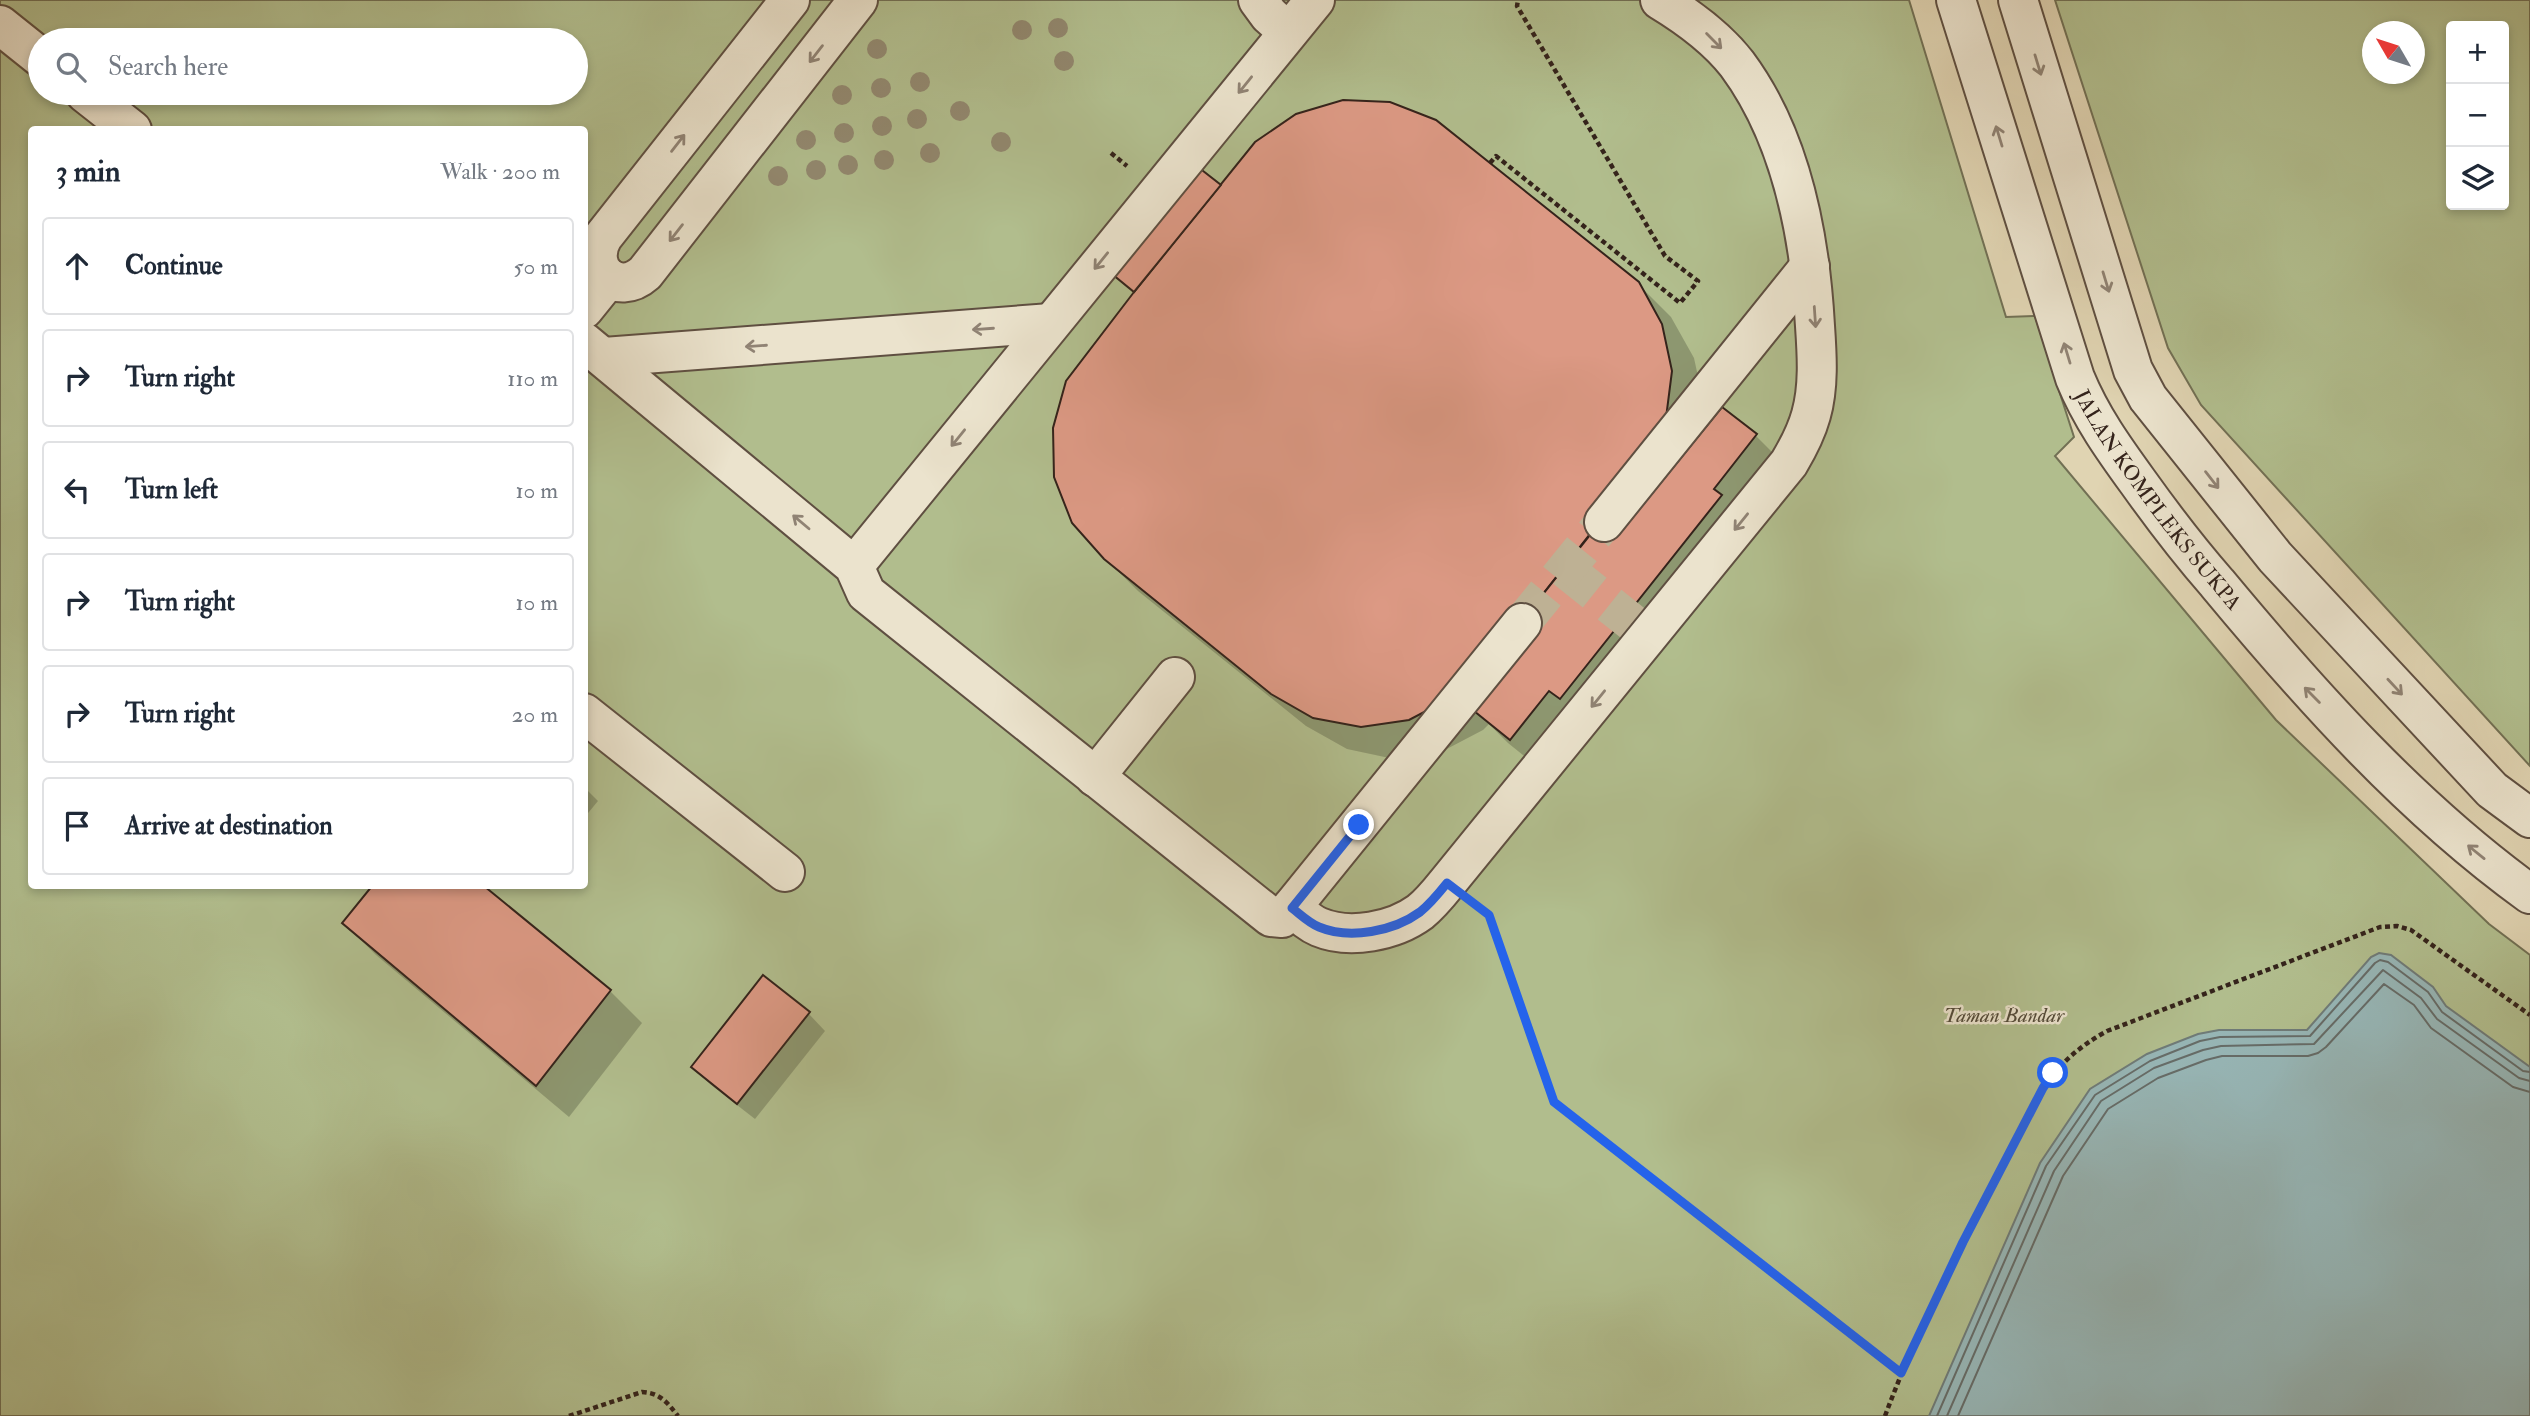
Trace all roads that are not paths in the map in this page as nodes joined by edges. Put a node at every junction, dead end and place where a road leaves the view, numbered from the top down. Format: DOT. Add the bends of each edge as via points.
graph roads {
  1 [pos="790,0"];
  2 [pos="858,0"];
  3 [pos="1258,0"];
  4 [pos="1315,0"];
  5 [pos="1660,0"];
  6 [pos="1956,0"];
  7 [pos="2018,0"];
  8 [pos="0,25"];
  9 [pos="1288,32"];
  10 [pos="28,47"];
  11 [pos="101,105"];
  12 [pos="127,126"];
  13 [pos="1810,266"];
  14 [pos="609,278"];
  15 [pos="588,304"];
  16 [pos="1051,323"];
  17 [pos="594,350"];
  18 [pos="1604,522"];
  19 [pos="853,566"];
  20 [pos="1522,623"];
  21 [pos="1175,677"];
  22 [pos="588,716"];
  23 [pos="1095,777"];
  24 [pos="2530,818"];
  25 [pos="785,872"];
  26 [pos="2530,894"];
  27 [pos="1292,908"];
  14 -- 1 [label="street, one-way" via="601,271 596,254 603,237"];
  2 -- 14 [label="street, one-way" via="645,273 631,282"];
  3 -- 9 [label="street"];
  4 -- 9 [label="street"];
  5 -- 13 [label="street, one-way" via="1720,46 1767,112 1791,174"];
  26 -- 6 [label="street, JALAN KOMPLEKS SUKPA, one-way" via="2444,827 2296,678 2180,540 2105,437 2075,378"];
  7 -- 24 [label="street, one-way" via="2133,370 2148,398 2315,602 2492,790"];
  8 -- 10 [label="street"];
  9 -- 16 [label="street, one-way"];
  11 -- 12 [label="street"];
  13 -- 18 [label="street"];
  13 -- 27 [label="street, one-way" via="1816,392 1804,438 1793,457 1419,912 1396,924 1348,933 1322,929"];
  14 -- 15 [label="street"];
  16 -- 17 [label="street, one-way"];
  16 -- 19 [label="street, one-way"];
  19 -- 17 [label="street, one-way"];
  19 -- 23 [label="street" via="866,593"];
  20 -- 27 [label="street"];
  21 -- 23 [label="street"];
  22 -- 25 [label="street"];
  23 -- 27 [label="street" via="1271,917 1282,918"];
}
